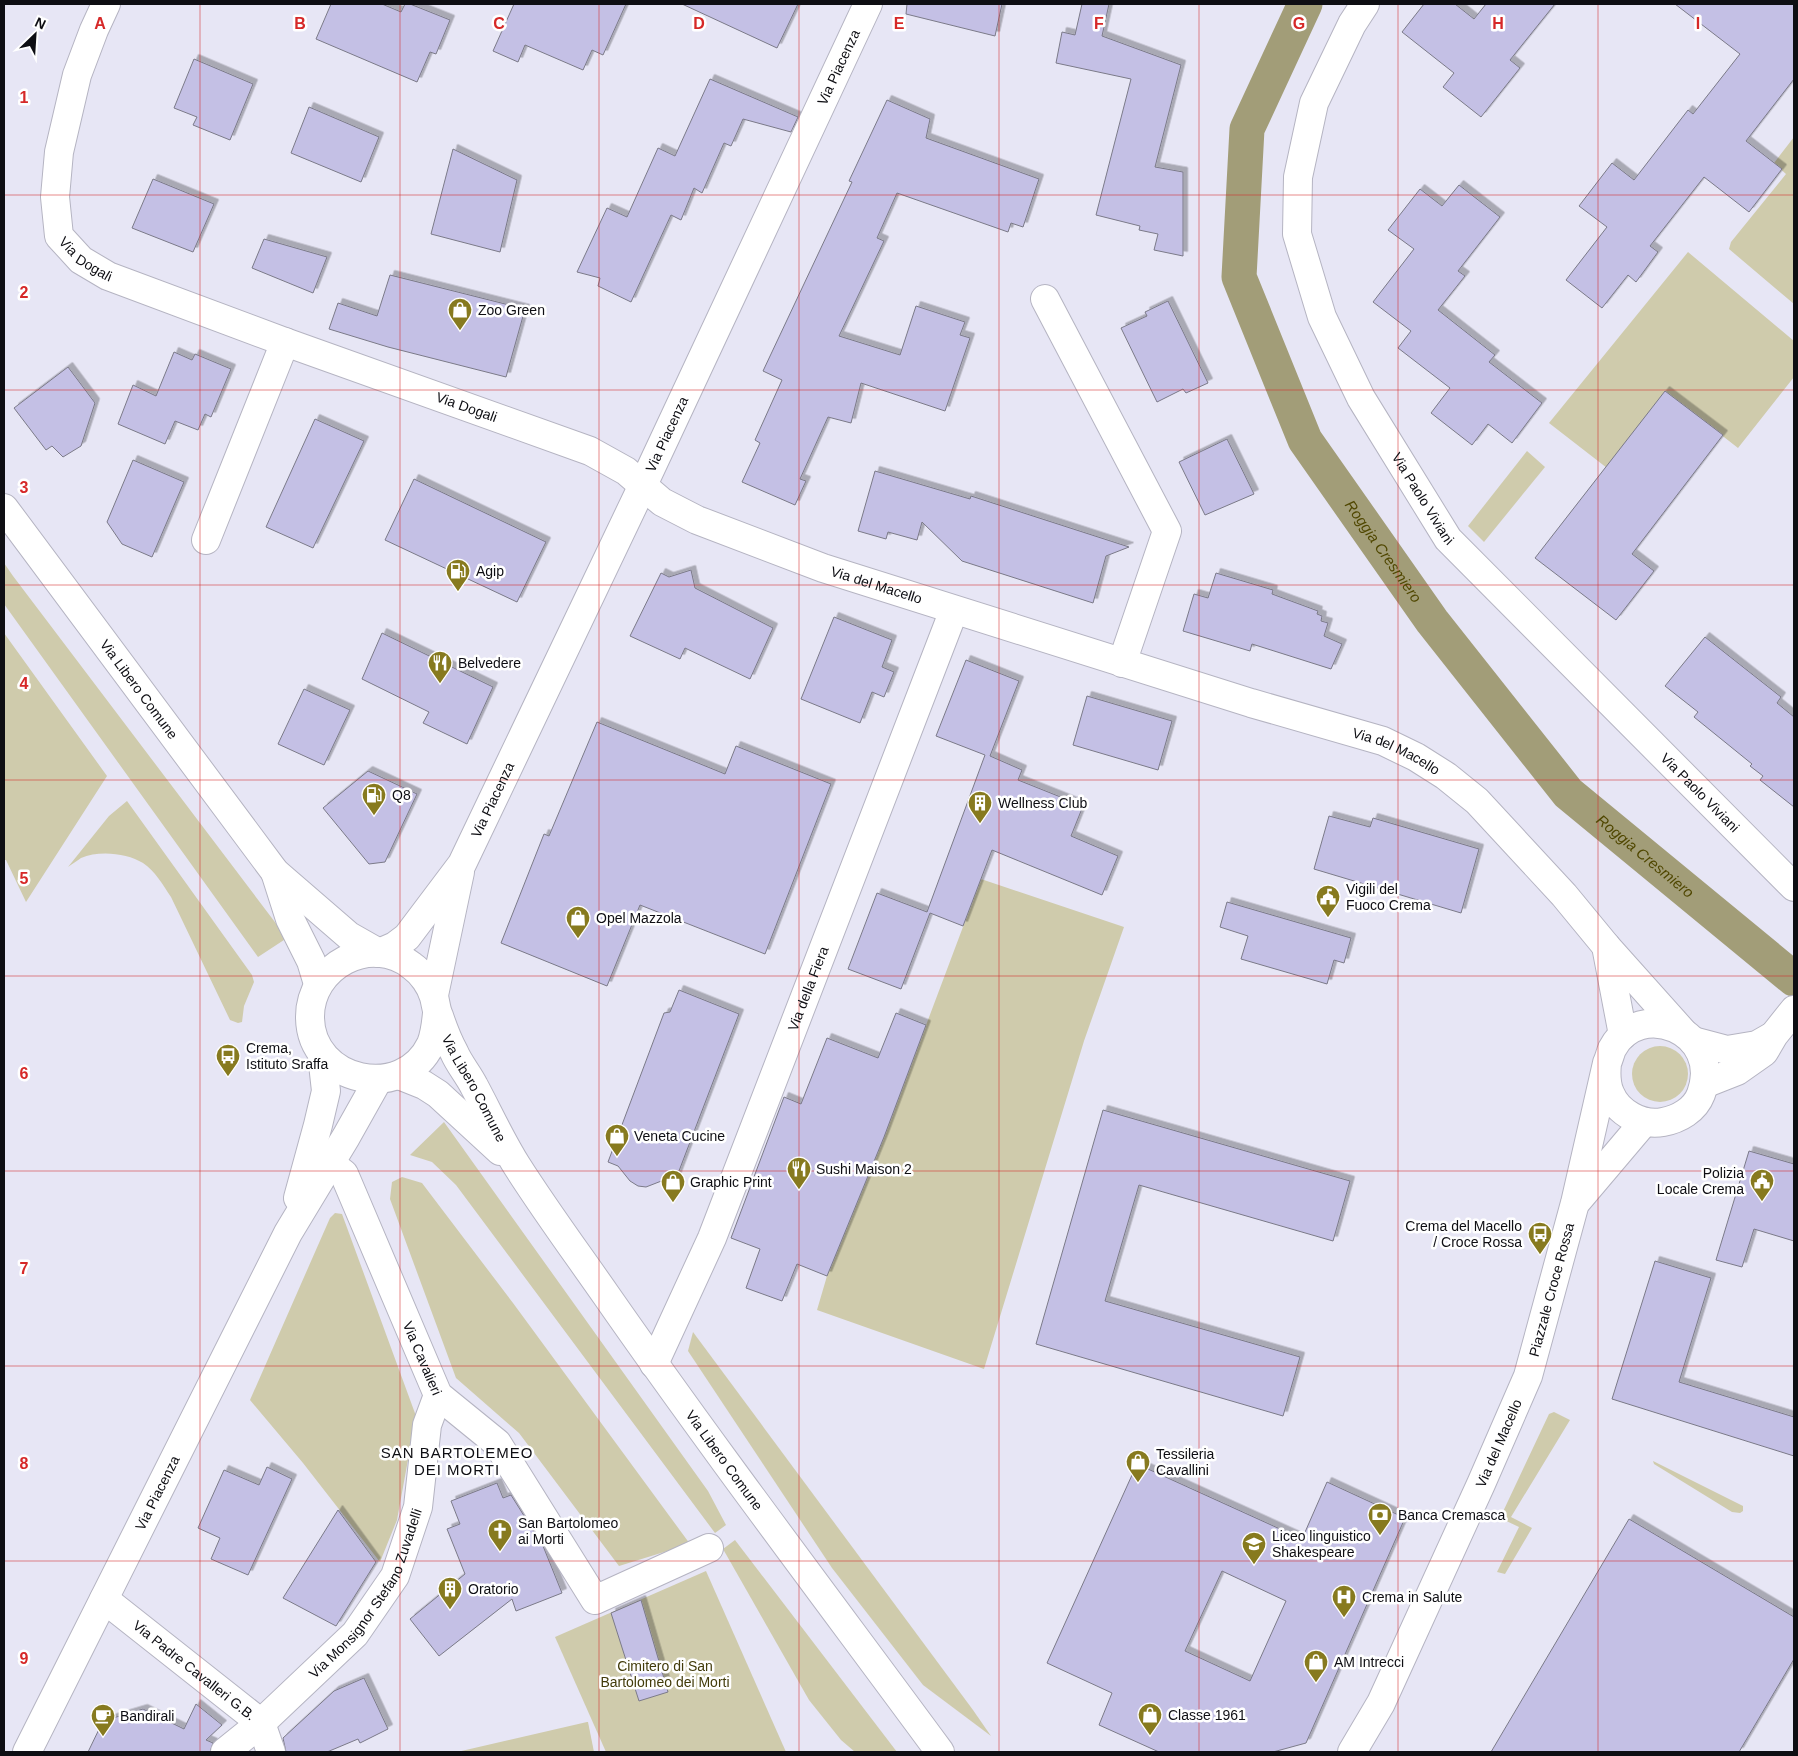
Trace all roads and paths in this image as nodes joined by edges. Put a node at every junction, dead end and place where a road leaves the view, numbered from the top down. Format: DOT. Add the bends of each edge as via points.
graph roads {
  1 [pos="106,4"];
  2 [pos="868,4"];
  3 [pos="1365,4"];
  4 [pos="1044,299"];
  5 [pos="286,342"];
  6 [pos="643,485"];
  7 [pos="4,508"];
  8 [pos="206,540"];
  9 [pos="954,610"];
  10 [pos="1122,663"];
  11 [pos="462,864"];
  12 [pos="275,872"];
  13 [pos="1794,887"];
  14 [pos="1606,946"];
  15 [pos="379,952"];
  16 [pos="318,984"];
  17 [pos="436,1004"];
  18 [pos="1794,1010"];
  19 [pos="1624,1035"];
  20 [pos="1774,1035"];
  21 [pos="1688,1036"];
  22 [pos="322,1055"];
  23 [pos="1607,1063"];
  24 [pos="388,1078"];
  25 [pos="1704,1084"];
  26 [pos="1644,1122"];
  27 [pos="330,1163"];
  28 [pos="516,1164"];
  29 [pos="1575,1203"];
  30 [pos="288,1233"];
  31 [pos="654,1364"];
  32 [pos="1528,1376"];
  33 [pos="438,1396"];
  34 [pos="710,1548"];
  35 [pos="104,1599"];
  36 [pos="261,1723"];
  37 [pos="27,1752"];
  38 [pos="224,1752"];
  39 [pos="271,1752"];
  40 [pos="940,1752"];
  41 [pos="1352,1752"];
  1 -- 5 [label="street, Via Dogali" via="77,75 59,152 54,197 59,236 81,260 108,276"];
  2 -- 6 [label="street, Via Piacenza"];
  3 -- 13 [label="street, Via Paolo Viviani" via="1314,103 1298,177 1297,234 1322,317 1361,398 1448,539"];
  4 -- 10 [label="street" via="1167,530"];
  5 -- 6 [label="street, Via Dogali" via="590,451 626,471"];
  5 -- 8 [label="street"];
  6 -- 9 [label="street, Via del Macello" via="662,502 697,520 823,568"];
  6 -- 11 [label="street, Via Piacenza"];
  7 -- 12 [label="street, Via Libero Comune"];
  9 -- 10 [label="street, Via del Macello"];
  9 -- 31 [label="street, Via della Fiera" via="712,1238"];
  10 -- 14 [label="street, Via del Macello" via="1382,741 1416,757 1477,801 1564,895"];
  11 -- 15 [label="street, Via Piacenza" via="407,937"];
  11 -- 17 [label="street, Via Piacenza"];
  12 -- 15 [label="street, Via Libero Comune" via="349,936"];
  12 -- 16 [label="street, Via Libero Comune" via="290,919 311,961"];
  14 -- 19 [label="street, Via del Macello"];
  14 -- 21 [label="street, Via del Macello"];
  15 -- 16 [label="street, Via Libero Comune" via="360,953 343,960"];
  15 -- 17 [label="street, Via Libero Comune" via="413,966 425,979"];
  16 -- 22 [label="street, Via Libero Comune" via="311,1001 309,1019"];
  17 -- 24 [label="street, Via Libero Comune" via="436,1030 430,1047 416,1064"];
  17 -- 28 [label="street, Via Libero Comune" via="455,1055"];
  18 -- 20 [label="street"];
  19 -- 21 [label="street" via="1638,1026 1653,1024 1668,1025"];
  19 -- 23 [label="street, Piazzale Croce Rossa" via="1613,1048"];
  20 -- 21 [label="street" via="1758,1045 1726,1050"];
  20 -- 25 [label="street" via="1764,1052 1738,1071"];
  21 -- 25 [label="street" via="1702,1054"];
  22 -- 24 [label="street, Via Libero Comune" via="338,1069 357,1078"];
  22 -- 30 [label="street, Via Piacenza" via="326,1091"];
  23 -- 26 [label="street" via="1606,1079 1618,1106"];
  23 -- 29 [label="street, Piazzale Croce Rossa"];
  24 -- 27 [label="street, Via Piacenza"];
  24 -- 28 [label="street, Via Libero Comune" via="424,1085 438,1094"];
  25 -- 26 [label="street" via="1699,1099 1688,1111 1660,1123"];
  26 -- 29 [label="street, Piazzale Croce Rossa"];
  27 -- 30 [label="street, Via Piacenza"];
  27 -- 33 [label="street, Via Cavalieri" via="344,1174"];
  28 -- 31 [label="street, Via Libero Comune"];
  29 -- 32 [label="street, Piazzale Croce Rossa"];
  30 -- 35 [label="street, Via Piacenza"];
  31 -- 40 [label="street, Via Libero Comune"];
  32 -- 41 [label="street, Via del Macello" via="1381,1703"];
  33 -- 34 [label="street, Via Cavalieri" via="496,1443 596,1600"];
  33 -- 36 [label="street, Via Monsignor Stefano Zuvadelli" via="427,1425 418,1507 395,1576 355,1634"];
  35 -- 36 [label="street, Via Padre Cavalleri G.B."];
  35 -- 37 [label="street, Via Piacenza"];
  36 -- 38 [label="street, Via Monsignor Stefano Zuvadelli"];
  36 -- 39 [label="street, Via Padre Cavalleri G.B."];
}
